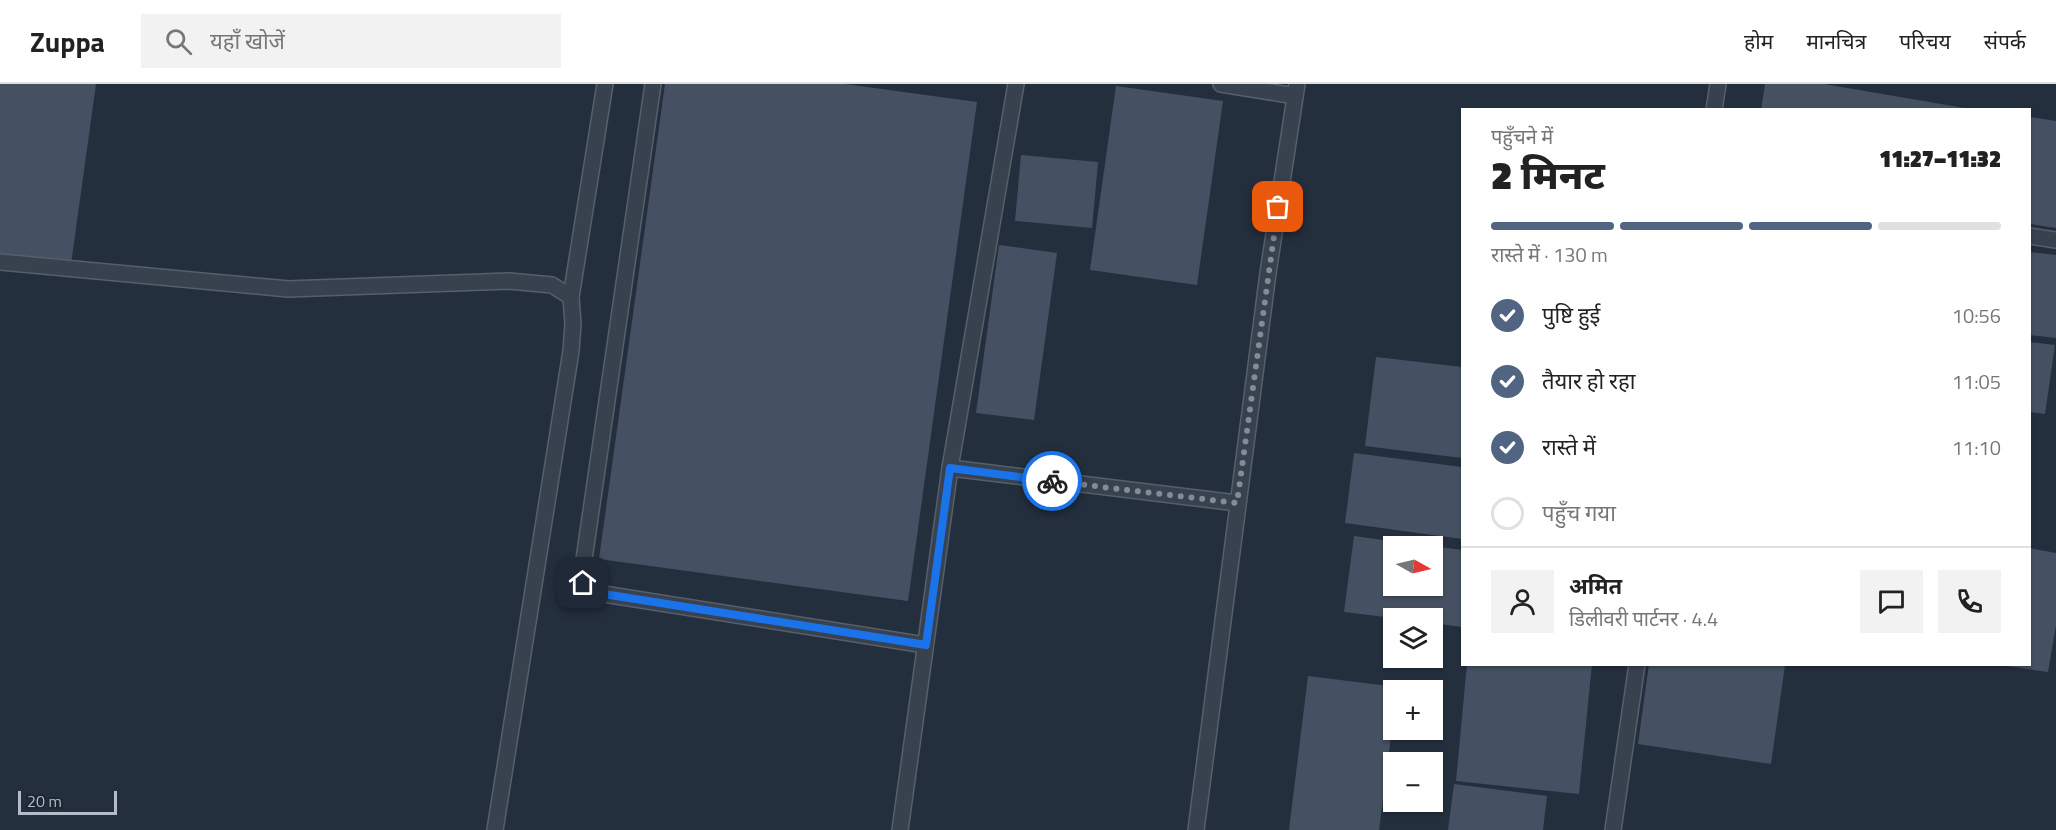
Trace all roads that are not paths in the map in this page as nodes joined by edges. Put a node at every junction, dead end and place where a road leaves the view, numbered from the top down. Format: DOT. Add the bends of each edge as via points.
graph roads {
  1 [pos="605,84"];
  2 [pos="653,84"];
  3 [pos="1016,84"];
  4 [pos="1221,84"];
  5 [pos="1718,84"];
  6 [pos="1296,90"];
  7 [pos="1714,108"];
  8 [pos="2031,236"];
  9 [pos="2056,240"];
  10 [pos="0,262"];
  11 [pos="571,297"];
  12 [pos="950,468"];
  13 [pos="1237,503"];
  14 [pos="926,645"];
  15 [pos="1637,666"];
  16 [pos="495,830"];
  17 [pos="900,830"];
  18 [pos="1196,830"];
  19 [pos="1613,830"];
  1 -- 11 [label="lane"];
  2 -- 14 [label="lane" via="583,583 591,592"];
  3 -- 12 [label="lane"];
  4 -- 6 [label="lane"];
  5 -- 7 [label="lane"];
  6 -- 13 [label="lane"];
  8 -- 9 [label="lane"];
  10 -- 11 [label="lane" via="288,289 509,281 552,285"];
  11 -- 16 [label="lane" via="571,351"];
  12 -- 13 [label="lane"];
  12 -- 14 [label="lane"];
  13 -- 18 [label="lane"];
  14 -- 17 [label="lane"];
  15 -- 19 [label="lane"];
}
